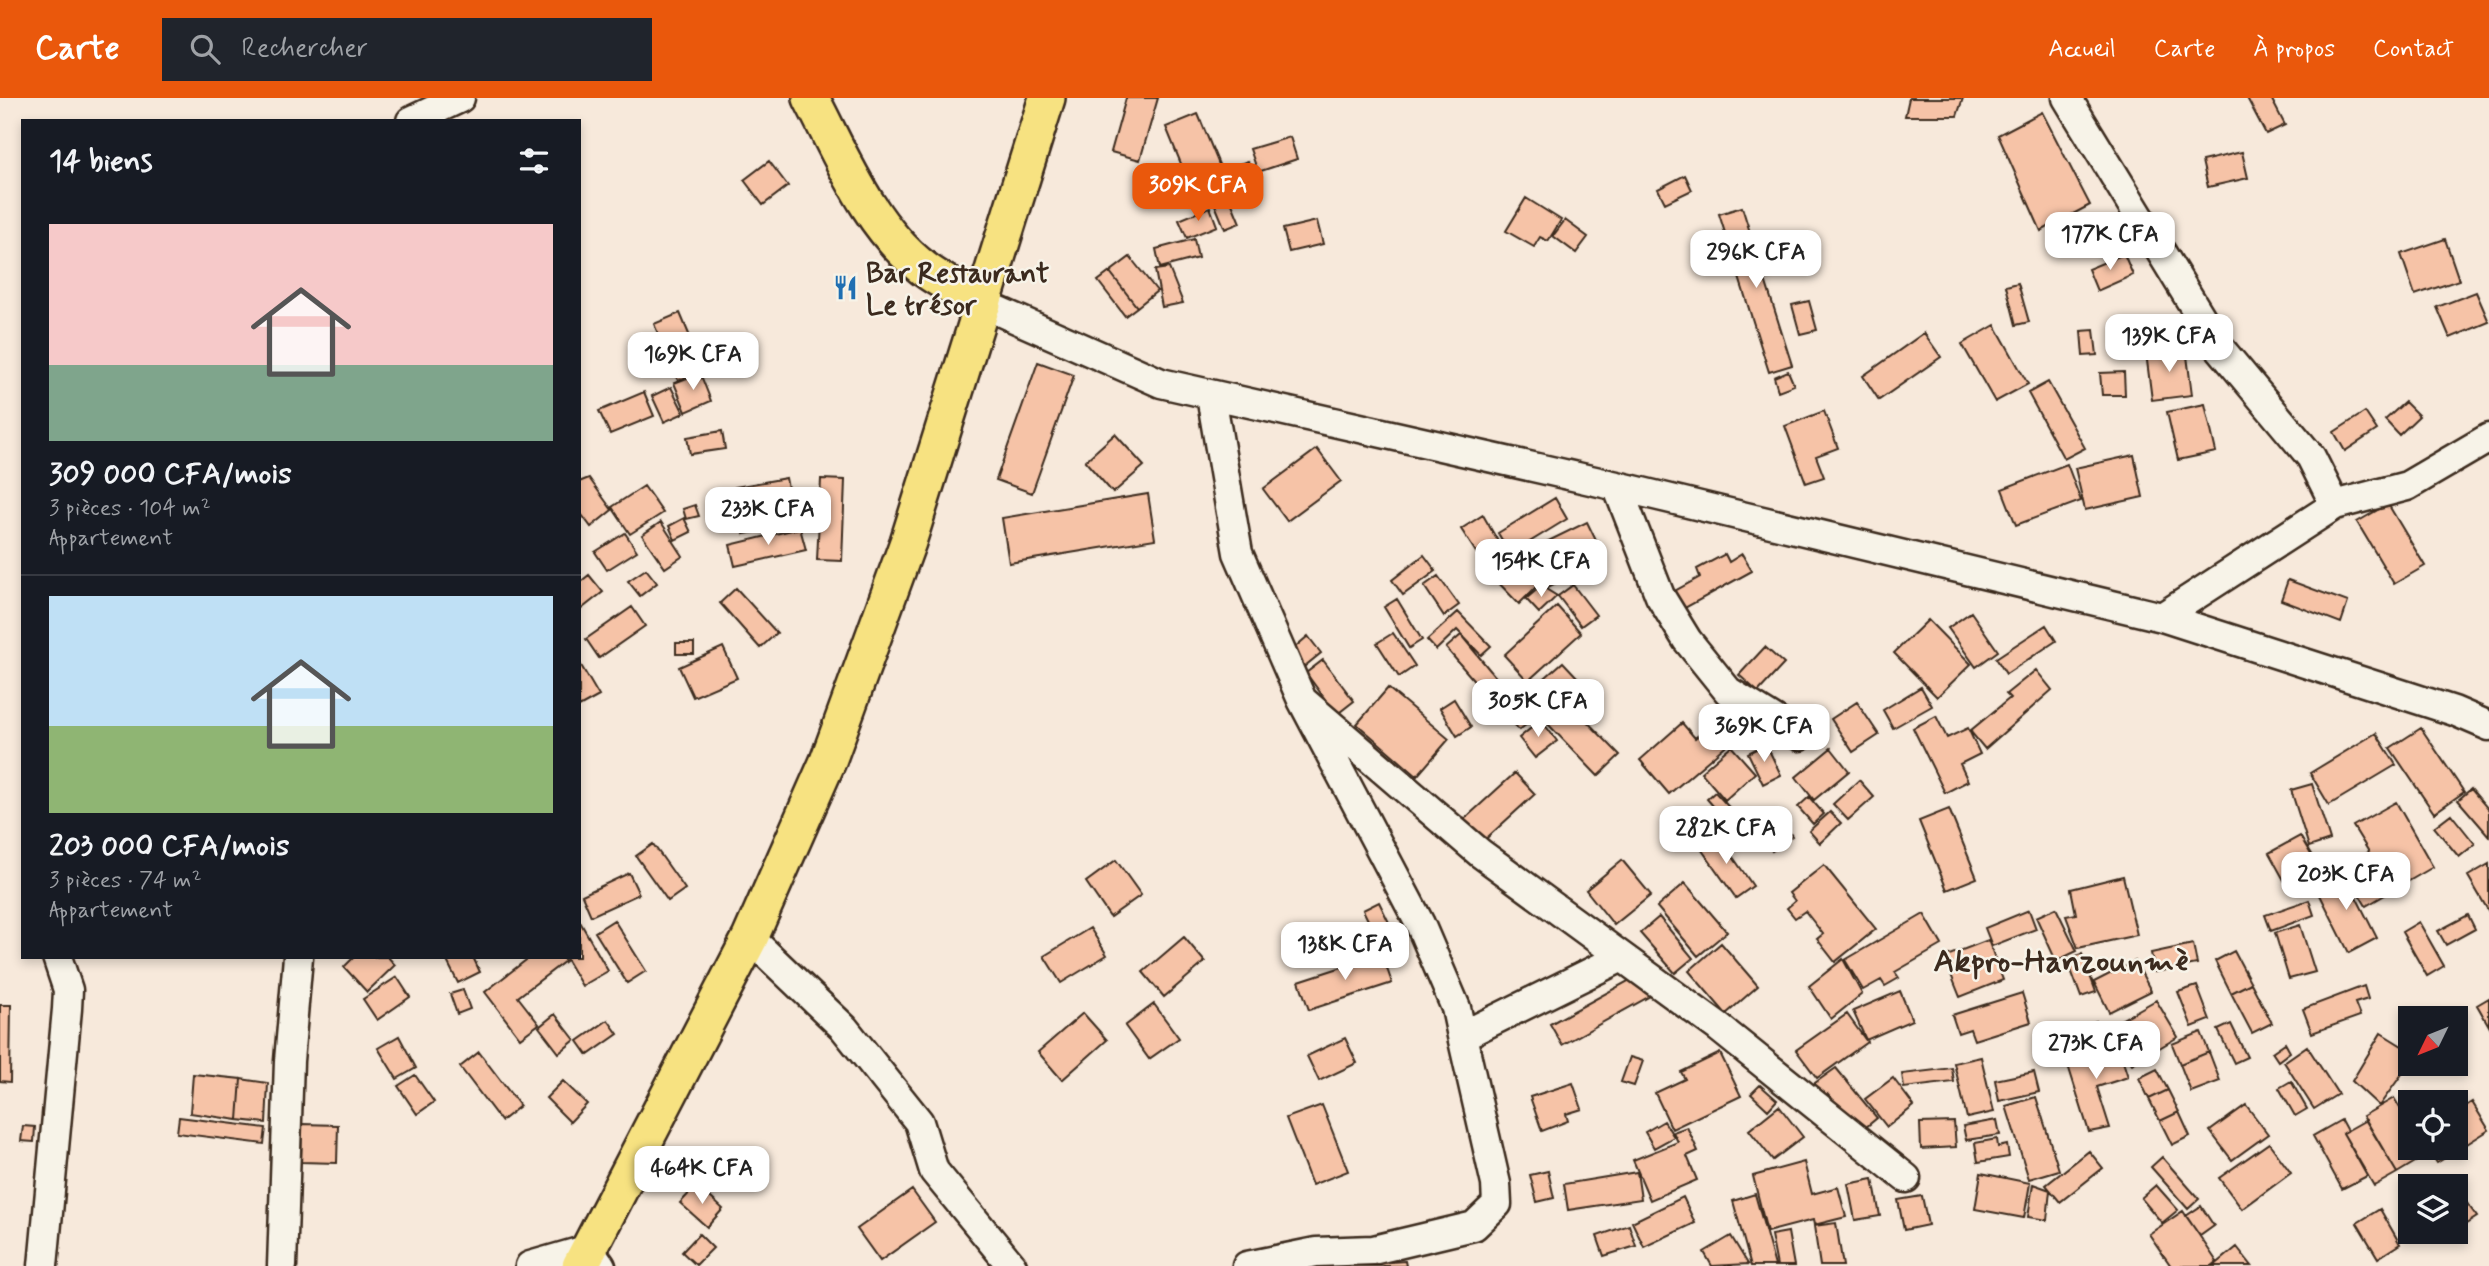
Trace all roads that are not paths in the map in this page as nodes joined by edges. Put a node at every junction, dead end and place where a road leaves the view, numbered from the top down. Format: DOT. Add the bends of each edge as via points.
graph roads {
  1 [pos="460,98"];
  2 [pos="811,98"];
  3 [pos="1047,98"];
  4 [pos="2067,98"];
  5 [pos="415,119"];
  6 [pos="983,304"];
  7 [pos="1211,396"];
  8 [pos="2489,438"];
  9 [pos="1617,486"];
  10 [pos="2335,505"];
  11 [pos="2162,617"];
  12 [pos="1302,700"];
  13 [pos="2489,726"];
  14 [pos="1800,736"];
  15 [pos="750,938"];
  16 [pos="1622,957"];
  17 [pos="58,959"];
  18 [pos="298,959"];
  19 [pos="1462,1037"];
  20 [pos="1906,1178"];
  21 [pos="590,1260"];
  22 [pos="43,1266"];
  23 [pos="282,1266"];
  24 [pos="530,1266"];
  25 [pos="1012,1266"];
  26 [pos="1247,1266"];
  1 -- 5 [label="street"];
  2 -- 6 [label="main road" via="868,205 893,241 923,269"];
  3 -- 6 [label="main road"];
  4 -- 10 [label="street" via="2219,347 2311,457"];
  6 -- 7 [label="street" via="1161,383"];
  6 -- 15 [label="main road" via="908,542 828,761"];
  7 -- 9 [label="street"];
  7 -- 12 [label="street" via="1238,553"];
  8 -- 10 [label="street" via="2407,486"];
  9 -- 11 [label="street"];
  9 -- 14 [label="street" via="1660,596 1687,640 1728,691"];
  10 -- 11 [label="street"];
  11 -- 13 [label="street"];
  12 -- 16 [label="street" via="1480,853"];
  12 -- 19 [label="street" via="1420,924 1455,1008"];
  15 -- 21 [label="main road"];
  15 -- 25 [label="street" via="844,1028 919,1122 934,1171"];
  16 -- 19 [label="street"];
  16 -- 20 [label="street" via="1718,1027"];
  17 -- 22 [label="street" via="68,990"];
  18 -- 23 [label="street" via="289,1061"];
  19 -- 26 [label="street" via="1497,1203 1474,1226 1373,1251 1317,1252"];
  21 -- 24 [label="street"];
}
